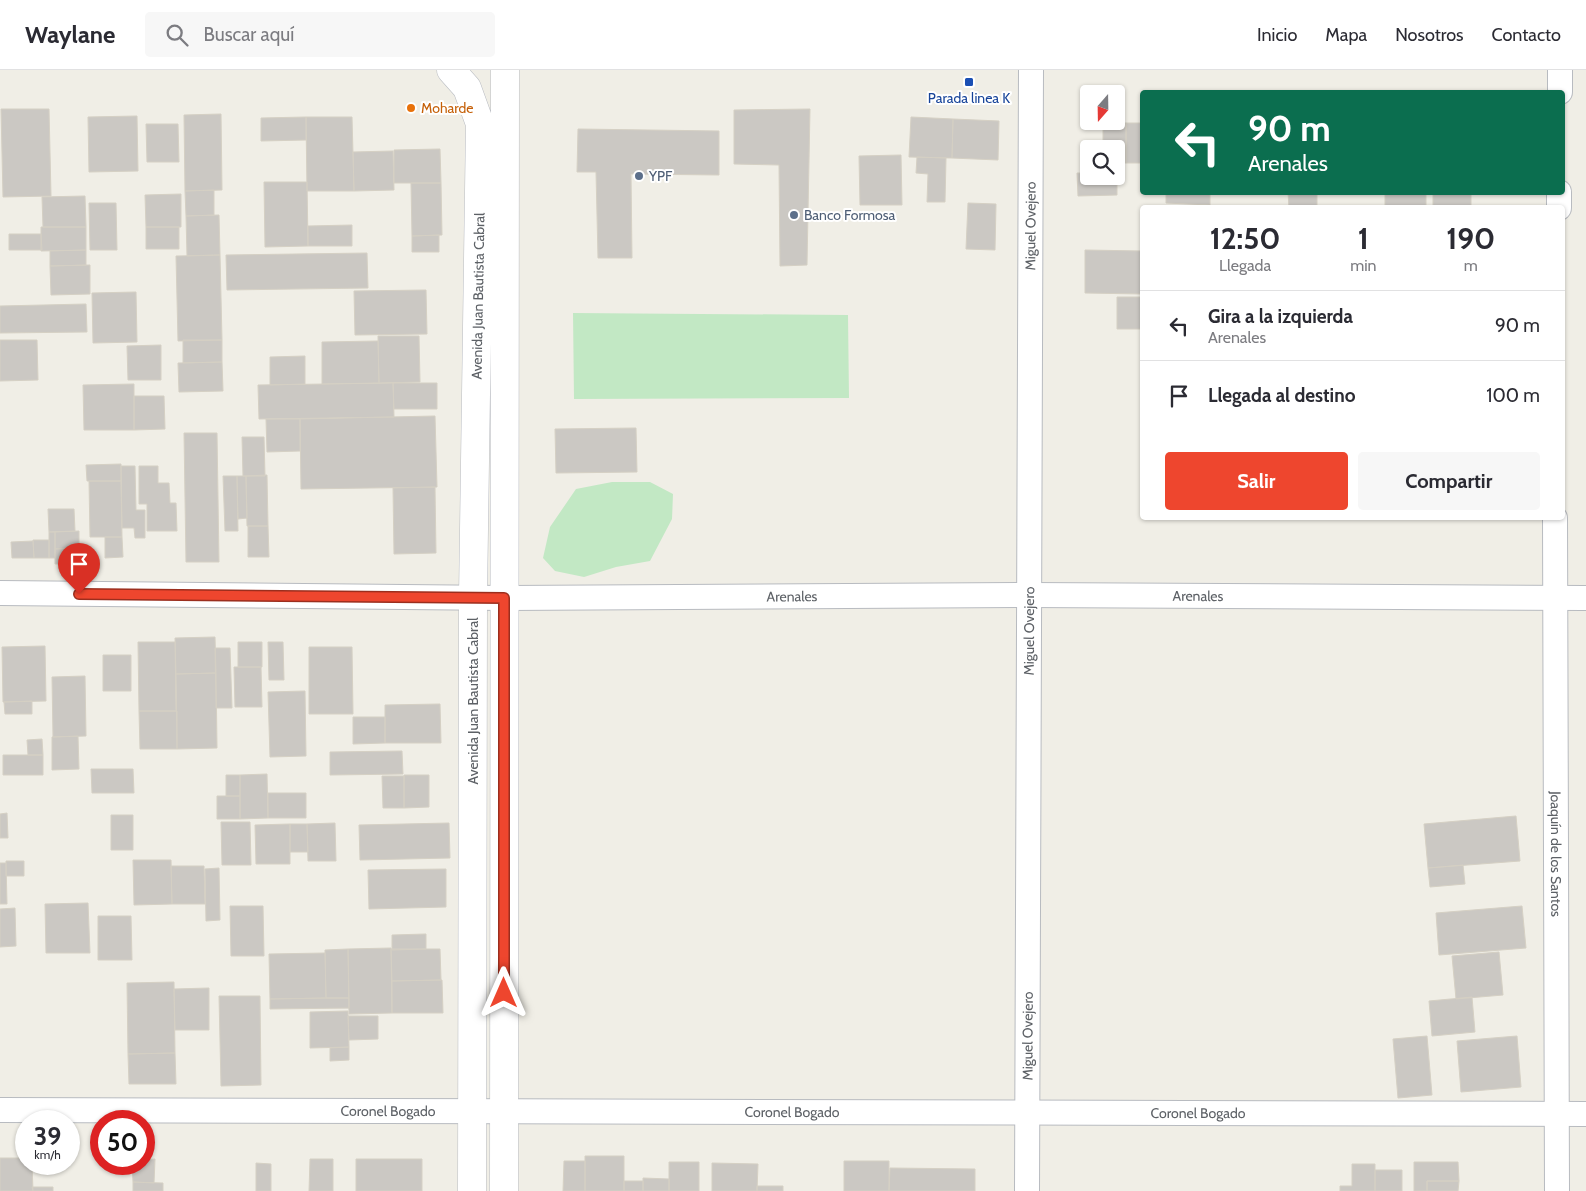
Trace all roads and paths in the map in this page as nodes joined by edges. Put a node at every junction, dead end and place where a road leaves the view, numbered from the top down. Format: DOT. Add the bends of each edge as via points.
graph roads {
  1 [pos="451,70"];
  2 [pos="505,70"];
  3 [pos="1031,70"];
  4 [pos="1560,70"];
  5 [pos="1560,90"];
  6 [pos="1555,520"];
  7 [pos="0,593"];
  8 [pos="1029,595"];
  9 [pos="473,597"];
  10 [pos="504,598"];
  11 [pos="1554,598"];
  12 [pos="1586,598"];
  13 [pos="0,1110"];
  14 [pos="472,1111"];
  15 [pos="504,1111"];
  16 [pos="1027,1112"];
  17 [pos="1557,1114"];
  18 [pos="1586,1114"];
  19 [pos="472,1191"];
  20 [pos="504,1191"];
  21 [pos="1027,1191"];
  22 [pos="1557,1191"];
  1 -- 9 [label="main road, Avenida Juan Bautista Cabral" via="467,88 480,124"];
  2 -- 10 [label="main road, Avenida Juan Bautista Cabral"];
  3 -- 8 [label="street, Miguel Ovejero"];
  4 -- 5 [label="street"];
  6 -- 11 [label="street, Joaquín de los Santos"];
  7 -- 9 [label="street, Arenales"];
  8 -- 10 [label="street, Arenales"];
  8 -- 11 [label="street, Arenales"];
  8 -- 16 [label="street, Miguel Ovejero"];
  9 -- 10 [label="street, Arenales"];
  9 -- 14 [label="main road, Avenida Juan Bautista Cabral"];
  10 -- 15 [label="main road, Avenida Juan Bautista Cabral"];
  11 -- 12 [label="street, Arenales"];
  11 -- 17 [label="street, Joaquín de los Santos"];
  13 -- 14 [label="street, Coronel Bogado"];
  14 -- 15 [label="street, Coronel Bogado"];
  14 -- 19 [label="main road, Avenida Juan Bautista Cabral"];
  15 -- 16 [label="street, Coronel Bogado"];
  15 -- 20 [label="main road, Avenida Juan Bautista Cabral"];
  16 -- 17 [label="street, Coronel Bogado"];
  16 -- 21 [label="street, Miguel Ovejero"];
  17 -- 18 [label="street, Coronel Bogado"];
  17 -- 22 [label="street, Joaquín de los Santos"];
}
